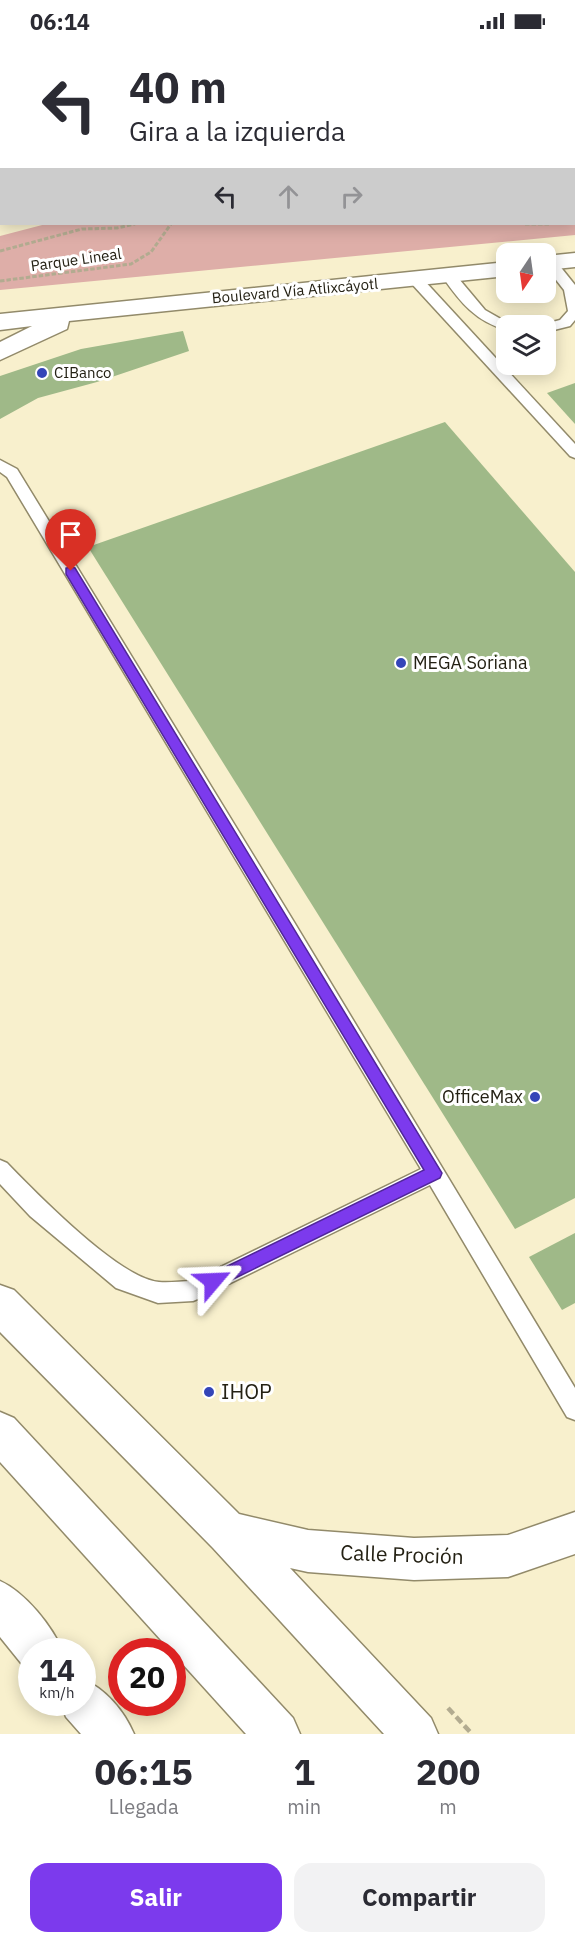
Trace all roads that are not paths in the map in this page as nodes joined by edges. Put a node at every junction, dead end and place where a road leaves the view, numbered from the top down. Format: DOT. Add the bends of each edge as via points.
graph roads {
  1 [pos="575,260"];
  2 [pos="556,262"];
  3 [pos="496,270"];
  4 [pos="556,272"];
  5 [pos="449,276"];
  6 [pos="416,280"];
  7 [pos="82,311"];
  8 [pos="0,322"];
  9 [pos="496,323"];
  10 [pos="556,325"];
  11 [pos="0,352"];
  12 [pos="575,453"];
  13 [pos="0,465"];
  14 [pos="0,1170"];
  15 [pos="434,1173"];
  16 [pos="0,1304"];
  17 [pos="575,1408"];
  18 [pos="0,1432"];
  19 [pos="228,1533"];
  20 [pos="575,1533"];
  21 [pos="0,1603"];
  22 [pos="29,1638"];
  23 [pos="95,1716"];
  24 [pos="111,1734"];
  25 [pos="277,1734"];
  26 [pos="415,1734"];
  1 -- 2 [label="main road"];
  3 -- 5 [label="main road, Boulevard Vía Atlixcáyotl"];
  4 -- 10 [label="lane" via="571,290 575,312 565,323"];
  5 -- 6 [label="main road, Boulevard Vía Atlixcáyotl"];
  5 -- 9 [label="lane" via="476,312"];
  6 -- 7 [label="main road, Boulevard Vía Atlixcáyotl"];
  6 -- 12 [label="lane"];
  7 -- 8 [label="main road, Boulevard Vía Atlixcáyotl"];
  7 -- 11 [label="main road"];
  13 -- 15 [label="lane" via="12,473"];
  14 -- 15 [label="lane" via="37,1209 123,1281 158,1293 193,1291"];
  15 -- 17 [label="lane"];
  16 -- 19 [label="main road"];
  18 -- 25 [label="main road"];
  19 -- 20 [label="main road, Calle Proción" via="308,1551 414,1559 508,1556"];
  19 -- 26 [label="main road"];
  21 -- 22 [label="main road"];
  23 -- 24 [label="main road"];
}
